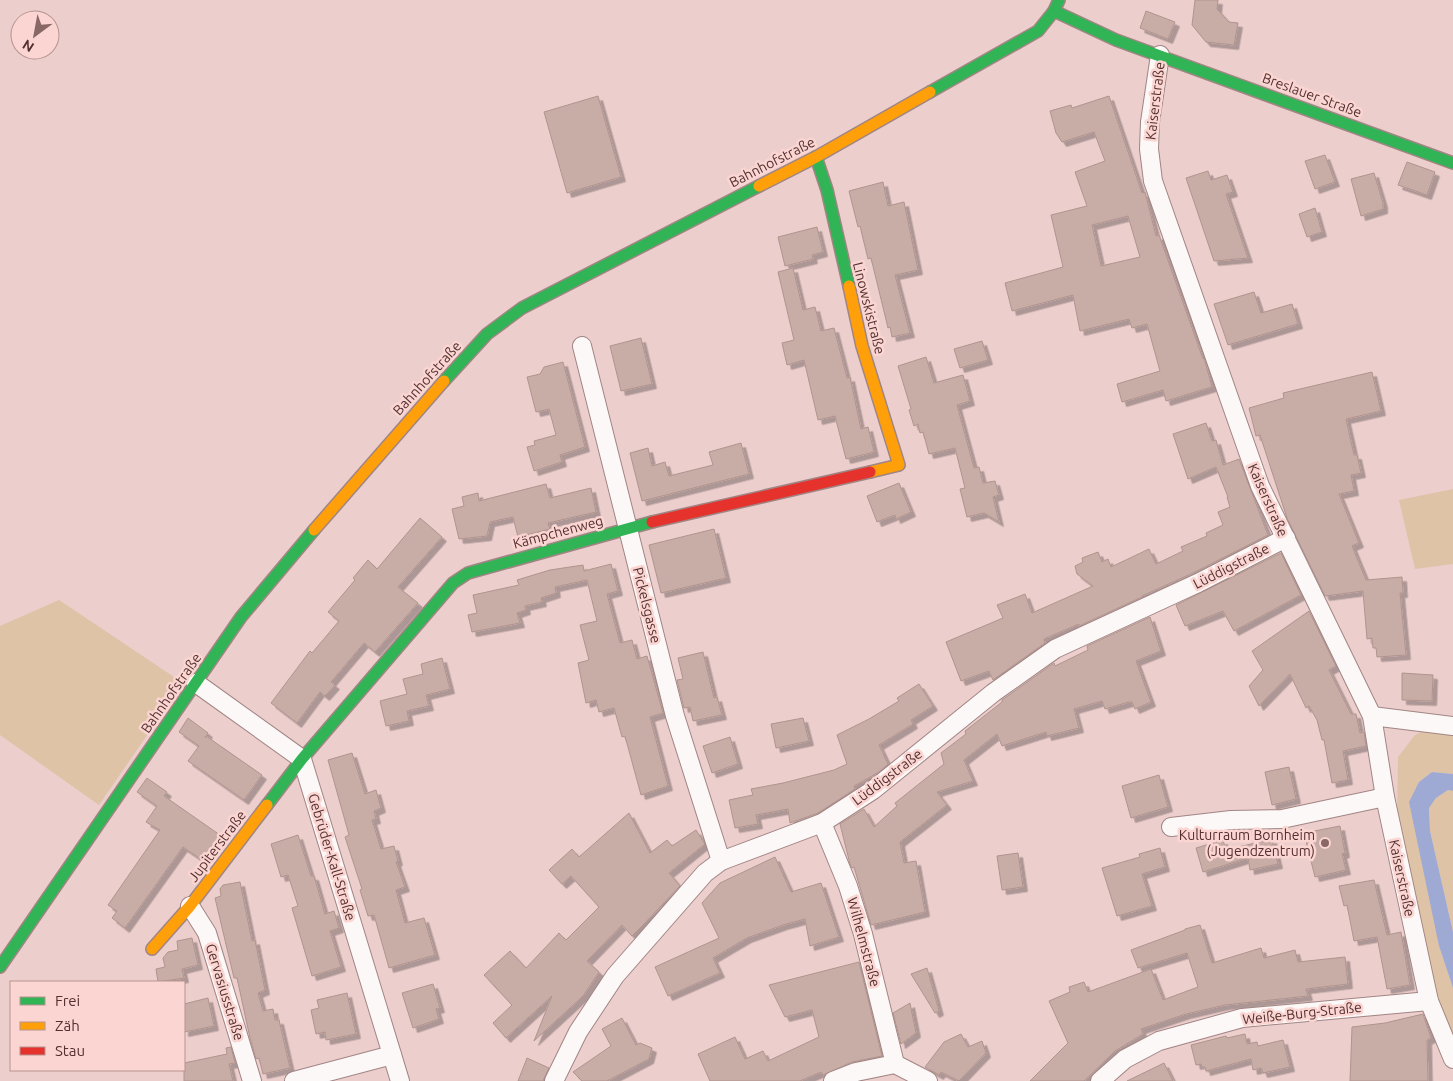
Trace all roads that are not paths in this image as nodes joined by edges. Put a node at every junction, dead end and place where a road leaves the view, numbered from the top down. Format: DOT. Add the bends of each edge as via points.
graph roads {
  1 [pos="1059,0"];
  2 [pos="1054,11"];
  3 [pos="1160,55"];
  4 [pos="816,157"];
  5 [pos="1453,163"];
  6 [pos="582,346"];
  7 [pos="899,465"];
  8 [pos="628,528"];
  9 [pos="1286,538"];
  10 [pos="196,683"];
  11 [pos="1372,716"];
  12 [pos="1453,726"];
  13 [pos="302,758"];
  14 [pos="1384,797"];
  15 [pos="822,822"];
  16 [pos="1171,827"];
  17 [pos="721,861"];
  18 [pos="190,906"];
  19 [pos="152,948"];
  20 [pos="0,967"];
  21 [pos="1429,1001"];
  22 [pos="392,1055"];
  23 [pos="1453,1059"];
  24 [pos="895,1064"];
  25 [pos="252,1081"];
  26 [pos="294,1081"];
  27 [pos="400,1081"];
  28 [pos="554,1081"];
  29 [pos="833,1081"];
  30 [pos="928,1081"];
  31 [pos="1100,1081"];
  1 -- 2 [label="street"];
  2 -- 3 [label="street, Kaiserstraße" via="1109,37"];
  2 -- 4 [label="street, Bahnhofstraße" via="1038,31"];
  3 -- 5 [label="street, Breslauer Straße"];
  3 -- 9 [label="street, Kaiserstraße" via="1149,149 1153,181 1260,486"];
  4 -- 7 [label="street, Linowskistraße" via="862,346"];
  4 -- 10 [label="street, Bahnhofstraße" via="522,308 487,334 274,576 241,617"];
  6 -- 8 [label="street, Pickelsgasse"];
  7 -- 8 [label="street, Kämpchenweg"];
  8 -- 13 [label="street, Kämpchenweg" via="484,567 453,583"];
  8 -- 17 [label="street, Pickelsgasse" via="674,716"];
  9 -- 11 [label="street, Kaiserstraße"];
  9 -- 15 [label="street, Lüddigstraße" via="1055,649 993,693 873,790"];
  10 -- 13 [label="street"];
  10 -- 20 [label="street, Bahnhofstraße"];
  11 -- 12 [label="street"];
  11 -- 14 [label="street, Kaiserstraße"];
  13 -- 18 [label="street, Jupiterstraße"];
  13 -- 22 [label="street, Gebrüder-Kall-Straße"];
  14 -- 16 [label="street" via="1282,819 1231,820"];
  14 -- 21 [label="street, Kaiserstraße"];
  15 -- 17 [label="street, Lüddigstraße"];
  15 -- 24 [label="street, Wilhelmstraße" via="863,934"];
  17 -- 28 [label="street, Lüddigstraße" via="705,873 615,976 578,1032"];
  18 -- 19 [label="street, Jupiterstraße"];
  18 -- 25 [label="street, Gervasiusstraße" via="207,934"];
  21 -- 23 [label="street, Kaiserstraße"];
  21 -- 31 [label="street, Weiße-Burg-Straße" via="1242,1018 1159,1041 1126,1059"];
  22 -- 26 [label="street"];
  22 -- 27 [label="street, Gebrüder-Kall-Straße"];
  24 -- 29 [label="street" via="856,1072"];
  24 -- 30 [label="street"];
}
